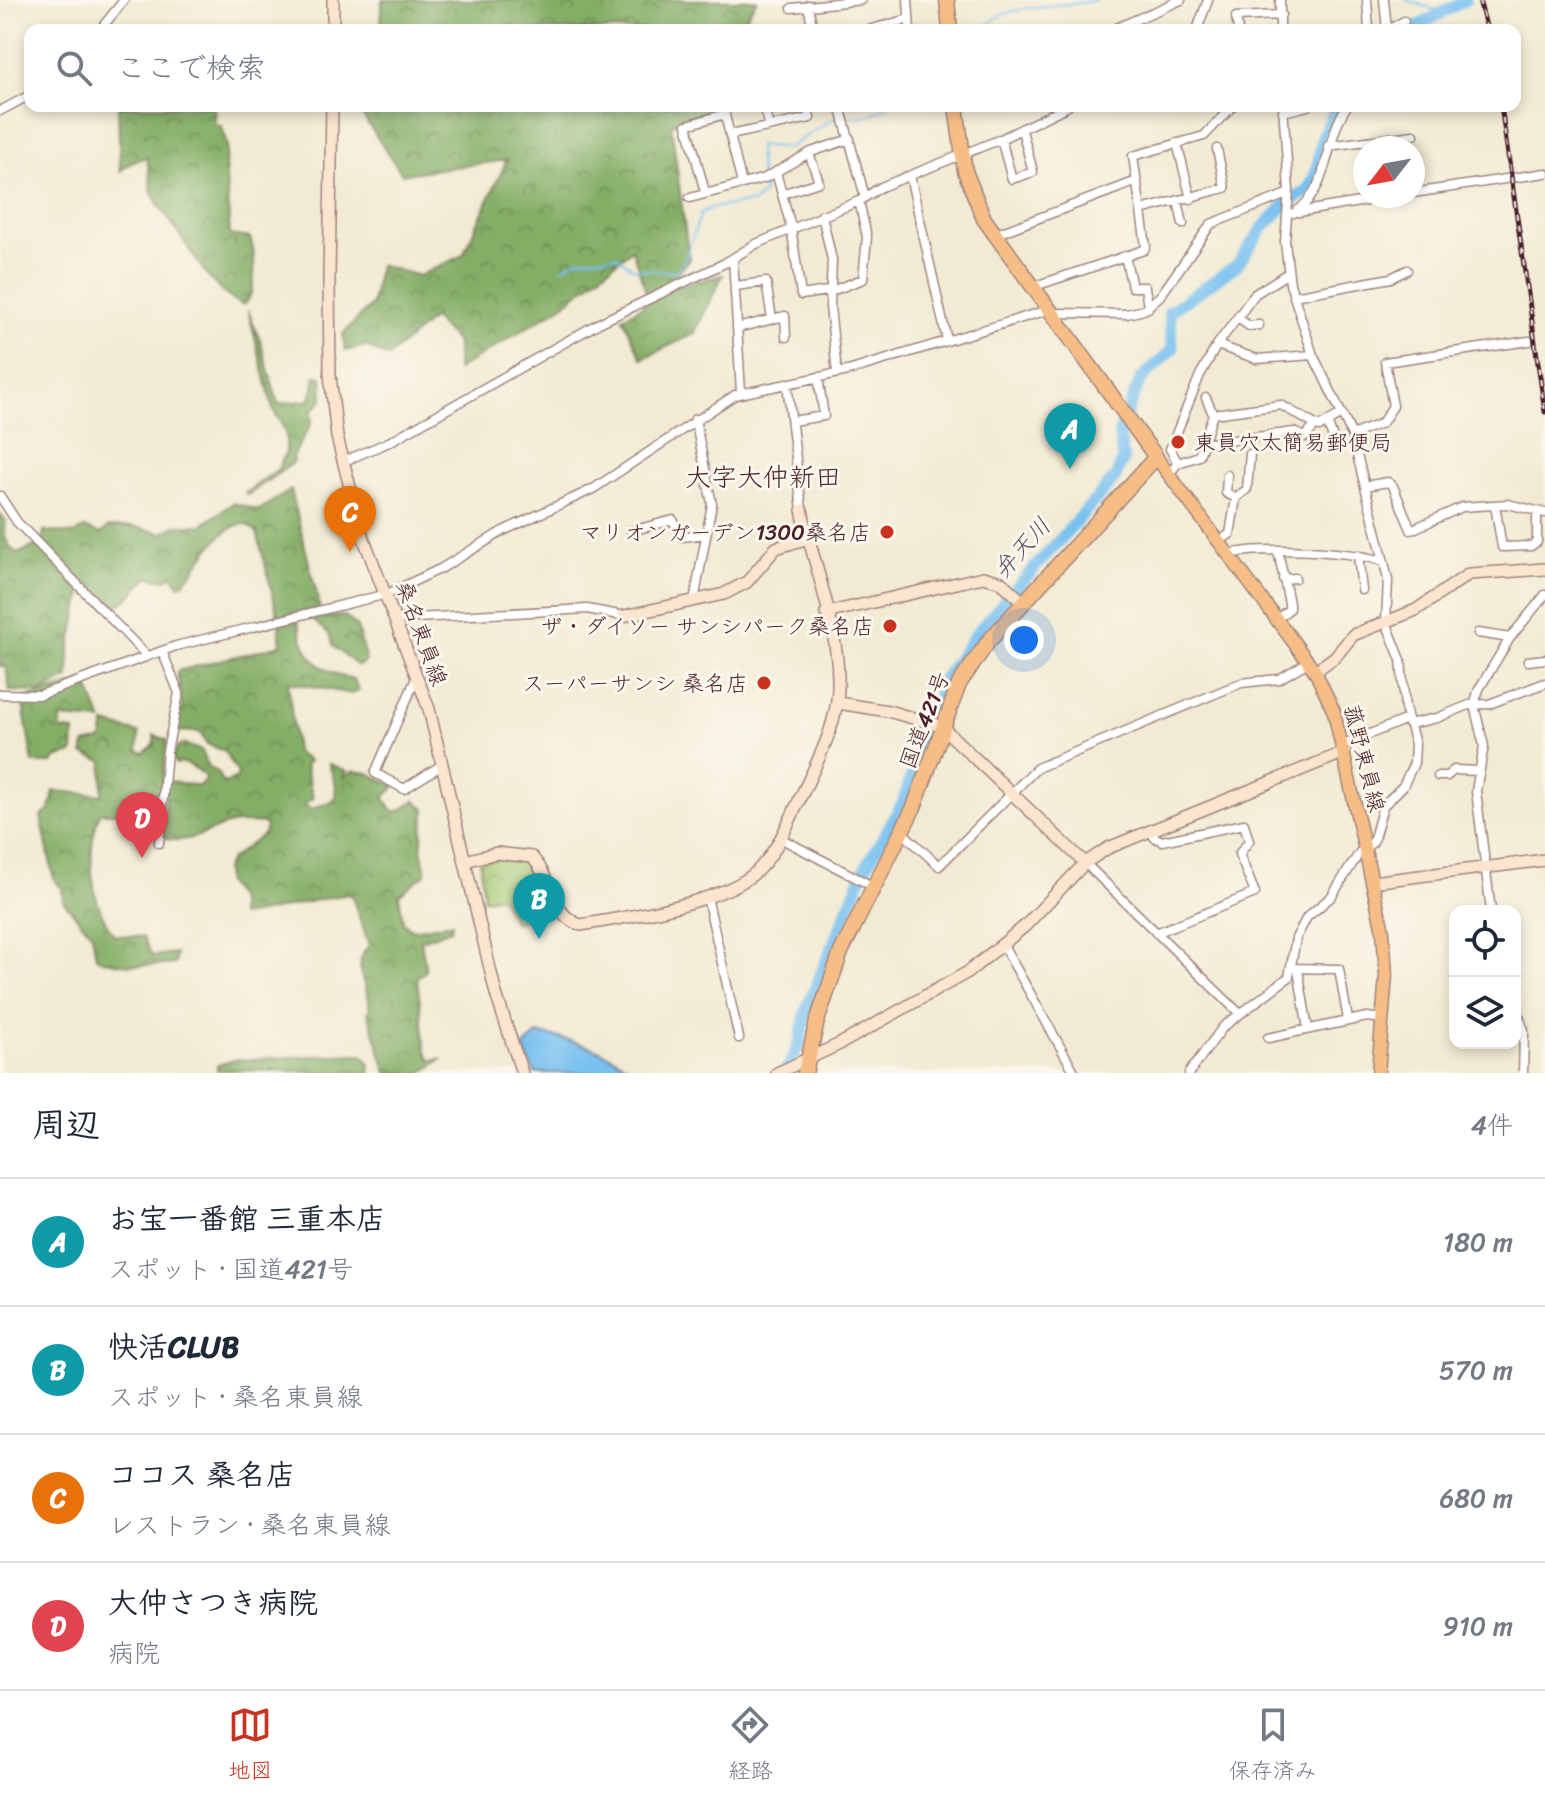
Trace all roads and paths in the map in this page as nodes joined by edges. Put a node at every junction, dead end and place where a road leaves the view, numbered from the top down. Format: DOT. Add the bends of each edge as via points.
graph roads {
  1 [pos="124,0"];
  2 [pos="333,0"];
  3 [pos="861,0"];
  4 [pos="902,0"];
  5 [pos="909,0"];
  6 [pos="947,0"];
  7 [pos="1181,0"];
  8 [pos="1208,0"];
  9 [pos="1280,0"];
  10 [pos="1367,0"];
  11 [pos="1384,0"];
  12 [pos="808,5"];
  13 [pos="792,8"];
  14 [pos="1281,15"];
  15 [pos="909,19"];
  16 [pos="1404,21"];
  17 [pos="105,24"];
  18 [pos="333,24"];
  19 [pos="812,24"];
  20 [pos="890,24"];
  21 [pos="909,24"];
  22 [pos="949,24"];
  23 [pos="1126,24"];
  24 [pos="1200,24"];
  25 [pos="1237,24"];
  26 [pos="1280,24"];
  27 [pos="1369,24"];
  28 [pos="1387,24"];
  29 [pos="1399,24"];
  30 [pos="24,98"];
  31 [pos="0,111"];
  32 [pos="332,112"];
  33 [pos="766,112"];
  34 [pos="808,112"];
  35 [pos="957,112"];
  36 [pos="1056,112"];
  37 [pos="1227,112"];
  38 [pos="1283,112"];
  39 [pos="1344,112"];
  40 [pos="843,114"];
  41 [pos="769,126"];
  42 [pos="1022,130"];
  43 [pos="730,135"];
  44 [pos="1414,135"];
  45 [pos="850,139"];
  46 [pos="1001,139"];
  47 [pos="1177,143"];
  48 [pos="1328,146"];
  49 [pos="1217,149"];
  50 [pos="809,153"];
  51 [pos="962,156"];
  52 [pos="776,172"];
  53 [pos="1545,173"];
  54 [pos="910,176"];
  55 [pos="1137,181"];
  56 [pos="742,184"];
  57 [pos="1425,191"];
  58 [pos="705,192"];
  59 [pos="782,194"];
  60 [pos="1287,196"];
  61 [pos="690,198"];
  62 [pos="862,199"];
  63 [pos="1191,199"];
  64 [pos="1178,201"];
  65 [pos="1353,202"];
  66 [pos="1141,210"];
  67 [pos="1289,212"];
  68 [pos="822,215"];
  69 [pos="1183,224"];
  70 [pos="791,227"];
  71 [pos="994,235"];
  72 [pos="1125,256"];
  73 [pos="733,258"];
  74 [pos="1407,270"];
  75 [pos="1288,273"];
  76 [pos="735,286"];
  77 [pos="1032,287"];
  78 [pos="830,290"];
  79 [pos="1294,296"];
  80 [pos="1148,308"];
  81 [pos="1050,312"];
  82 [pos="772,319"];
  83 [pos="1239,319"];
  84 [pos="1259,325"];
  85 [pos="737,328"];
  86 [pos="786,337"];
  87 [pos="947,340"];
  88 [pos="1529,341"];
  89 [pos="1217,345"];
  90 [pos="1313,355"];
  91 [pos="837,373"];
  92 [pos="818,377"];
  93 [pos="787,383"];
  94 [pos="741,393"];
  95 [pos="1206,398"];
  96 [pos="1213,414"];
  97 [pos="1341,414"];
  98 [pos="695,419"];
  99 [pos="792,421"];
  100 [pos="1328,424"];
  101 [pos="1316,425"];
  102 [pos="1352,435"];
  103 [pos="1203,444"];
  104 [pos="1335,444"];
  105 [pos="1250,454"];
  106 [pos="1156,457"];
  107 [pos="342,462"];
  108 [pos="1178,463"];
  109 [pos="1169,474"];
  110 [pos="1227,475"];
  111 [pos="1365,486"];
  112 [pos="0,496"];
  113 [pos="1236,498"];
  114 [pos="1495,505"];
  115 [pos="802,510"];
  116 [pos="1541,513"];
  117 [pos="631,531"];
  118 [pos="706,534"];
  119 [pos="808,538"];
  120 [pos="1220,541"];
  121 [pos="1278,551"];
  122 [pos="1230,554"];
  123 [pos="1358,555"];
  124 [pos="1384,562"];
  125 [pos="1545,569"];
  126 [pos="1295,578"];
  127 [pos="1283,579"];
  128 [pos="1362,590"];
  129 [pos="387,594"];
  130 [pos="1545,595"];
  131 [pos="1020,600"];
  132 [pos="694,601"];
  133 [pos="826,613"];
  134 [pos="624,616"];
  135 [pos="397,619"];
  136 [pos="1277,619"];
  137 [pos="1386,622"];
  138 [pos="1478,633"];
  139 [pos="1510,638"];
  140 [pos="162,651"];
  141 [pos="146,655"];
  142 [pos="1545,659"];
  143 [pos="1528,661"];
  144 [pos="1311,666"];
  145 [pos="418,673"];
  146 [pos="1545,683"];
  147 [pos="0,694"];
  148 [pos="838,703"];
  149 [pos="1474,705"];
  150 [pos="1408,721"];
  151 [pos="938,726"];
  152 [pos="1344,749"];
  153 [pos="442,765"];
  154 [pos="1480,771"];
  155 [pos="1438,776"];
  156 [pos="1011,790"];
  157 [pos="1153,828"];
  158 [pos="902,832"];
  159 [pos="780,838"];
  160 [pos="159,843"];
  161 [pos="1367,849"];
  162 [pos="1545,860"];
  163 [pos="465,861"];
  164 [pos="1085,863"];
  165 [pos="1485,867"];
  166 [pos="1372,882"];
  167 [pos="869,885"];
  168 [pos="707,897"];
  169 [pos="1490,905"];
  170 [pos="1156,933"];
  171 [pos="1003,945"];
  172 [pos="1294,969"];
  173 [pos="1239,1013"];
  174 [pos="1383,1019"];
  175 [pos="1348,1020"];
  176 [pos="1521,1022"];
  177 [pos="1308,1029"];
  178 [pos="739,1038"];
  179 [pos="1268,1038"];
  180 [pos="803,1066"];
  181 [pos="779,1071"];
  182 [pos="522,1073"];
  183 [pos="1075,1073"];
  184 [pos="1189,1073"];
  185 [pos="1378,1073"];
  186 [pos="1523,1073"];
  1 -- 17 [label="street"];
  2 -- 18 [label="street"];
  3 -- 12 [label="street"];
  4 -- 5 [label="street"];
  5 -- 15 [label="street"];
  6 -- 22 [label="highway"];
  7 -- 23 [label="street"];
  8 -- 24 [label="street"];
  9 -- 14 [label="street"];
  10 -- 27 [label="street"];
  11 -- 28 [label="street"];
  12 -- 13 [label="street"];
  12 -- 19 [label="street"];
  14 -- 25 [label="street" via="1236,17"];
  14 -- 26 [label="street"];
  15 -- 20 [label="street"];
  15 -- 21 [label="street"];
  16 -- 29 [label="street"];
  30 -- 31 [label="street"];
  32 -- 107 [label="street, 桑名東員線" via="330,375"];
  33 -- 41 [label="street"];
  34 -- 41 [label="street" via="810,118"];
  35 -- 51 [label="highway"];
  36 -- 42 [label="street"];
  37 -- 47 [label="street" via="1208,133"];
  38 -- 60 [label="street"];
  39 -- 48 [label="street"];
  40 -- 45 [label="street"];
  41 -- 43 [label="street"];
  42 -- 46 [label="street"];
  42 -- 46 [label="street" via="1033,172 1012,179"];
  43 -- 56 [label="street"];
  43 -- 58 [label="street" via="724,112 687,125"];
  44 -- 48 [label="street"];
  45 -- 50 [label="street"];
  45 -- 62 [label="street"];
  46 -- 51 [label="street"];
  47 -- 55 [label="street" via="1133,156"];
  47 -- 63 [label="street"];
  48 -- 67 [label="street" via="1317,190"];
  49 -- 63 [label="street" via="1225,188"];
  50 -- 52 [label="street"];
  50 -- 59 [label="street" via="819,182"];
  51 -- 54 [label="street"];
  51 -- 71 [label="highway" via="972,195"];
  52 -- 56 [label="street"];
  52 -- 59 [label="street"];
  53 -- 57 [label="street"];
  54 -- 62 [label="street"];
  54 -- 87 [label="street"];
  55 -- 66 [label="street"];
  55 -- 71 [label="street"];
  56 -- 58 [label="street"];
  58 -- 61 [label="street"];
  59 -- 70 [label="street"];
  60 -- 67 [label="street"];
  60 -- 80 [label="street" via="1211,224"];
  62 -- 68 [label="street"];
  62 -- 78 [label="street" via="867,237 863,279"];
  63 -- 64 [label="street"];
  64 -- 66 [label="street"];
  64 -- 69 [label="street"];
  65 -- 67 [label="street"];
  66 -- 72 [label="street" via="1146,246"];
  67 -- 75 [label="street"];
  68 -- 70 [label="street"];
  68 -- 78 [label="street" via="832,260"];
  70 -- 73 [label="street"];
  70 -- 78 [label="street" via="801,295"];
  71 -- 77 [label="highway"];
  72 -- 77 [label="street"];
  72 -- 80 [label="street" via="1132,287 1145,287"];
  73 -- 76 [label="street"];
  73 -- 107 [label="street" via="607,319 389,442"];
  74 -- 79 [label="street" via="1391,278"];
  75 -- 79 [label="street"];
  75 -- 83 [label="street" via="1255,294"];
  76 -- 82 [label="street" via="766,282"];
  76 -- 85 [label="street"];
  77 -- 81 [label="highway"];
  78 -- 91 [label="street"];
  79 -- 90 [label="street"];
  80 -- 81 [label="street" via="1127,314"];
  81 -- 87 [label="street"];
  81 -- 106 [label="highway"];
  82 -- 85 [label="street"];
  82 -- 86 [label="street" via="785,316"];
  83 -- 84 [label="street"];
  83 -- 89 [label="street"];
  85 -- 94 [label="street"];
  87 -- 91 [label="street"];
  88 -- 102 [label="street" via="1385,362 1393,406 1382,423"];
  89 -- 90 [label="street" via="1257,359"];
  89 -- 108 [label="street" via="1170,449"];
  90 -- 97 [label="street"];
  91 -- 92 [label="street"];
  92 -- 93 [label="street"];
  92 -- 99 [label="street" via="824,416"];
  93 -- 94 [label="street"];
  93 -- 99 [label="street"];
  94 -- 98 [label="street"];
  95 -- 96 [label="street"];
  96 -- 101 [label="street" via="1281,405"];
  96 -- 103 [label="street"];
  97 -- 100 [label="street"];
  97 -- 102 [label="street"];
  98 -- 118 [label="street" via="712,504"];
  98 -- 129 [label="street" via="593,489"];
  99 -- 115 [label="street"];
  100 -- 101 [label="street"];
  100 -- 104 [label="street"];
  101 -- 103 [label="street" via="1305,437 1294,432"];
  102 -- 111 [label="street"];
  103 -- 108 [label="street" via="1199,456"];
  105 -- 113 [label="street" via="1247,489"];
  106 -- 109 [label="main road, 菰野東員線"];
  106 -- 131 [label="highway, 国道421号"];
  107 -- 129 [label="street, 桑名東員線" via="362,534"];
  108 -- 109 [label="street"];
  109 -- 120 [label="main road, 菰野東員線"];
  110 -- 113 [label="street" via="1226,493"];
  111 -- 114 [label="street" via="1393,486 1411,530 1462,507"];
  111 -- 124 [label="street"];
  112 -- 141 [label="street" via="17,522"];
  113 -- 120 [label="street" via="1231,531"];
  114 -- 116 [label="street"];
  114 -- 116 [label="street" via="1502,547 1537,542"];
  115 -- 119 [label="street"];
  117 -- 118 [label="street" via="673,520 682,537"];
  118 -- 132 [label="street"];
  119 -- 132 [label="street" via="776,548 739,588"];
  119 -- 133 [label="street"];
  120 -- 122 [label="main road, 菰野東員線"];
  121 -- 122 [label="street"];
  121 -- 123 [label="street"];
  121 -- 127 [label="street"];
  122 -- 136 [label="main road, 菰野東員線"];
  123 -- 124 [label="street"];
  123 -- 128 [label="street"];
  124 -- 137 [label="street"];
  125 -- 137 [label="street" via="1469,574 1416,610"];
  126 -- 127 [label="street"];
  127 -- 136 [label="street" via="1289,609"];
  129 -- 135 [label="street, 桑名東員線"];
  129 -- 140 [label="street"];
  130 -- 139 [label="street"];
  131 -- 133 [label="street" via="995,579 978,577"];
  131 -- 151 [label="highway, 国道421号" via="969,668"];
  132 -- 134 [label="street"];
  133 -- 148 [label="street" via="837,662"];
  134 -- 135 [label="street" via="587,609"];
  135 -- 145 [label="street, 桑名東員線"];
  136 -- 144 [label="main road, 菰野東員線"];
  137 -- 144 [label="street" via="1353,635 1335,657"];
  137 -- 150 [label="street" via="1401,660"];
  138 -- 139 [label="street"];
  139 -- 149 [label="street"];
  140 -- 141 [label="street"];
  140 -- 160 [label="street" via="179,693 167,751"];
  141 -- 147 [label="street" via="40,695"];
  142 -- 143 [label="street"];
  144 -- 152 [label="main road, 菰野東員線" via="1334,712"];
  144 -- 156 [label="street" via="1279,679 1241,683 1037,768"];
  145 -- 153 [label="street, 桑名東員線"];
  145 -- 153 [label="street" via="375,773 404,789"];
  146 -- 149 [label="street"];
  148 -- 151 [label="street"];
  148 -- 159 [label="street" via="827,743"];
  149 -- 150 [label="street"];
  149 -- 154 [label="street" via="1484,746"];
  150 -- 152 [label="street"];
  150 -- 161 [label="street" via="1414,763 1403,786 1383,806"];
  151 -- 156 [label="street"];
  151 -- 158 [label="highway, 国道421号"];
  152 -- 157 [label="street"];
  152 -- 161 [label="main road, 菰野東員線"];
  153 -- 163 [label="street, 桑名東員線"];
  154 -- 155 [label="street" via="1454,770"];
  154 -- 165 [label="street" via="1476,791"];
  156 -- 158 [label="street" via="939,866"];
  156 -- 164 [label="street"];
  157 -- 164 [label="street"];
  157 -- 170 [label="street" via="1154,837 1162,841 1244,824 1249,841 1239,854 1255,893"];
  158 -- 167 [label="highway, 国道421号"];
  159 -- 167 [label="street"];
  159 -- 168 [label="street" via="748,879"];
  161 -- 166 [label="main road, 菰野東員線"];
  161 -- 172 [label="street" via="1331,897 1307,917 1296,938"];
  162 -- 165 [label="street"];
  163 -- 168 [label="street" via="496,853 532,857 558,909 580,925"];
  163 -- 182 [label="street, 桑名東員線" via="507,1035"];
  164 -- 170 [label="street"];
  164 -- 171 [label="street"];
  165 -- 166 [label="street"];
  165 -- 169 [label="street"];
  166 -- 174 [label="main road, 菰野東員線" via="1383,931"];
  167 -- 180 [label="highway, 国道421号" via="831,977"];
  168 -- 178 [label="street"];
  170 -- 173 [label="street"];
  171 -- 180 [label="street" via="946,985"];
  171 -- 183 [label="street"];
  172 -- 173 [label="street"];
  172 -- 175 [label="street" via="1339,969"];
  172 -- 177 [label="street"];
  173 -- 184 [label="street"];
  174 -- 175 [label="street"];
  174 -- 185 [label="main road, 菰野東員線"];
  175 -- 177 [label="street"];
  176 -- 186 [label="street"];
  177 -- 179 [label="street"];
  180 -- 181 [label="street"];
}
